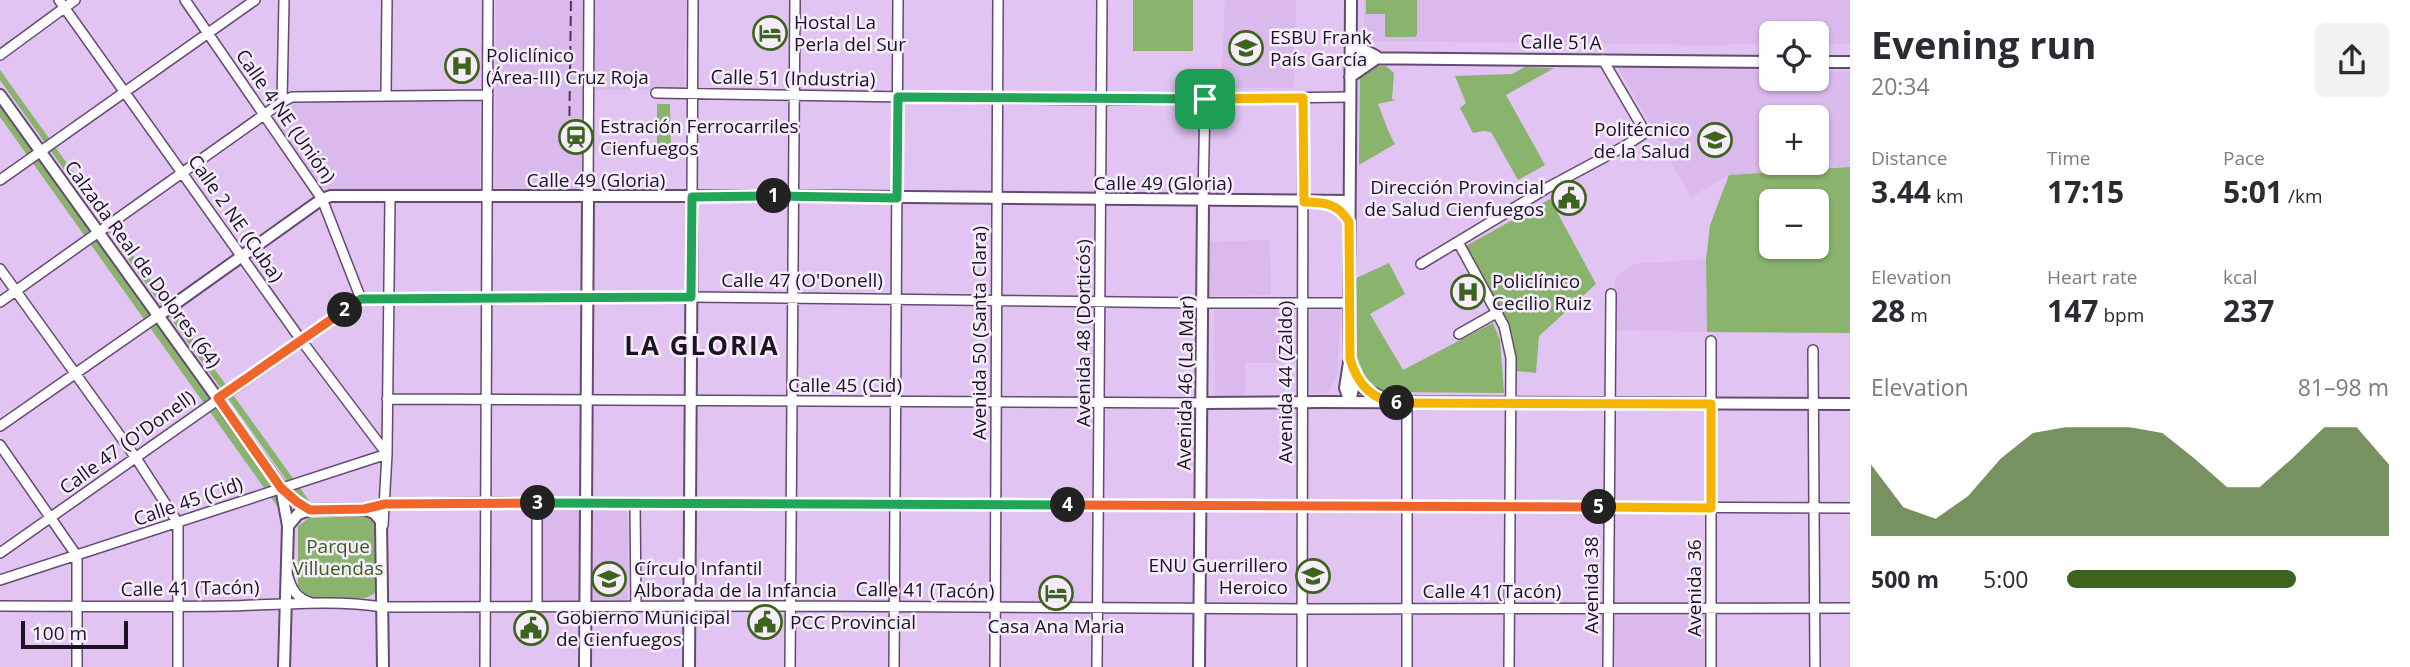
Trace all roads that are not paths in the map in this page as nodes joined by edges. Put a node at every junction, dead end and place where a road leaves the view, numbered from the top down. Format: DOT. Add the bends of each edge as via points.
graph roads {
  1 [pos="75,0"];
  2 [pos="185,0"];
  3 [pos="255,0"];
  4 [pos="284,0"];
  5 [pos="387,0"];
  6 [pos="488,0"];
  7 [pos="589,0"];
  8 [pos="693,0"];
  9 [pos="795,0"];
  10 [pos="898,0"];
  11 [pos="998,0"];
  12 [pos="1102,0"];
  13 [pos="1351,0"];
  14 [pos="62,4"];
  15 [pos="208,32"];
  16 [pos="1350,36"];
  17 [pos="0,55"];
  18 [pos="1350,58"];
  19 [pos="1378,58"];
  20 [pos="1603,60"];
  21 [pos="1759,62"];
  22 [pos="1829,62"];
  23 [pos="1850,62"];
  24 [pos="1350,77"];
  25 [pos="124,92"];
  26 [pos="656,93"];
  27 [pos="693,93"];
  28 [pos="386,94"];
  29 [pos="794,94"];
  30 [pos="0,95"];
  31 [pos="488,95"];
  32 [pos="898,97"];
  33 [pos="1349,97"];
  34 [pos="1303,98"];
  35 [pos="998,99"];
  36 [pos="1205,99"];
  37 [pos="1101,100"];
  38 [pos="282,102"];
  39 [pos="264,116"];
  40 [pos="40,152"];
  41 [pos="184,173"];
  42 [pos="0,180"];
  43 [pos="1349,180"];
  44 [pos="793,196"];
  45 [pos="487,197"];
  46 [pos="588,197"];
  47 [pos="692,197"];
  48 [pos="390,198"];
  49 [pos="897,198"];
  50 [pos="322,199"];
  51 [pos="997,200"];
  52 [pos="1101,201"];
  53 [pos="1203,201"];
  54 [pos="1349,201"];
  55 [pos="1304,202"];
  56 [pos="1326,202"];
  57 [pos="1349,222"];
  58 [pos="99,233"];
  59 [pos="1458,242"];
  60 [pos="241,256"];
  61 [pos="1421,264"];
  62 [pos="0,269"];
  63 [pos="16,291"];
  64 [pos="1611,294"];
  65 [pos="587,297"];
  66 [pos="691,297"];
  67 [pos="793,297"];
  68 [pos="487,298"];
  69 [pos="897,298"];
  70 [pos="361,299"];
  71 [pos="388,299"];
  72 [pos="996,301"];
  73 [pos="0,302"];
  74 [pos="1100,302"];
  75 [pos="1203,303"];
  76 [pos="1349,303"];
  77 [pos="1303,304"];
  78 [pos="1498,312"];
  79 [pos="158,316"];
  80 [pos="1459,334"];
  81 [pos="301,340"];
  82 [pos="1711,341"];
  83 [pos="1813,349"];
  84 [pos="76,374"];
  85 [pos="1350,377"];
  86 [pos="218,398"];
  87 [pos="387,399"];
  88 [pos="486,400"];
  89 [pos="587,401"];
  90 [pos="691,402"];
  91 [pos="792,402"];
  92 [pos="1303,402"];
  93 [pos="1321,402"];
  94 [pos="1350,402"];
  95 [pos="896,403"];
  96 [pos="1202,403"];
  97 [pos="1392,403"];
  98 [pos="1407,403"];
  99 [pos="1512,403"];
  100 [pos="1610,403"];
  101 [pos="996,404"];
  102 [pos="1100,404"];
  103 [pos="1711,404"];
  104 [pos="1814,404"];
  105 [pos="1850,404"];
  106 [pos="0,426"];
  107 [pos="0,445"];
  108 [pos="387,454"];
  109 [pos="136,458"];
  110 [pos="281,488"];
  111 [pos="486,502"];
  112 [pos="537,503"];
  113 [pos="586,503"];
  114 [pos="635,503"];
  115 [pos="690,503"];
  116 [pos="385,504"];
  117 [pos="791,504"];
  118 [pos="895,504"];
  119 [pos="996,505"];
  120 [pos="1099,505"];
  121 [pos="1201,506"];
  122 [pos="1303,506"];
  123 [pos="1407,507"];
  124 [pos="1511,507"];
  125 [pos="1609,508"];
  126 [pos="1711,508"];
  127 [pos="1815,508"];
  128 [pos="1850,508"];
  129 [pos="364,509"];
  130 [pos="310,510"];
  131 [pos="51,518"];
  132 [pos="178,523"];
  133 [pos="288,526"];
  134 [pos="383,531"];
  135 [pos="0,553"];
  136 [pos="77,555"];
  137 [pos="287,576"];
  138 [pos="0,580"];
  139 [pos="382,586"];
  140 [pos="312,604"];
  141 [pos="362,604"];
  142 [pos="284,605"];
  143 [pos="0,606"];
  144 [pos="78,606"];
  145 [pos="585,606"];
  146 [pos="636,606"];
  147 [pos="689,606"];
  148 [pos="790,606"];
  149 [pos="179,607"];
  150 [pos="383,607"];
  151 [pos="537,607"];
  152 [pos="895,607"];
  153 [pos="1098,607"];
  154 [pos="485,608"];
  155 [pos="996,608"];
  156 [pos="1711,608"];
  157 [pos="1815,608"];
  158 [pos="1850,608"];
  159 [pos="1200,609"];
  160 [pos="1303,609"];
  161 [pos="1407,609"];
  162 [pos="1510,609"];
  163 [pos="1608,609"];
  164 [pos="77,667"];
  165 [pos="178,667"];
  166 [pos="284,667"];
  167 [pos="383,667"];
  168 [pos="485,667"];
  169 [pos="585,667"];
  170 [pos="689,667"];
  171 [pos="790,667"];
  172 [pos="894,667"];
  173 [pos="995,667"];
  174 [pos="1097,667"];
  175 [pos="1199,667"];
  176 [pos="1303,667"];
  177 [pos="1407,667"];
  178 [pos="1510,667"];
  179 [pos="1608,667"];
  180 [pos="1711,667"];
  181 [pos="1815,667"];
  1 -- 14 [label="street"];
  2 -- 15 [label="street, Calle 4 NE (Unión)"];
  3 -- 15 [label="street"];
  4 -- 38 [label="street"];
  5 -- 28 [label="street"];
  6 -- 31 [label="street"];
  7 -- 46 [label="street"];
  8 -- 27 [label="street"];
  9 -- 29 [label="street"];
  10 -- 32 [label="street"];
  11 -- 35 [label="street, Avenida 50 (Santa Clara)"];
  12 -- 37 [label="street, Avenida 48 (Dorticós)"];
  13 -- 16 [label="main road"];
  14 -- 17 [label="street"];
  14 -- 25 [label="street, Calle 2 NE (Cuba)"];
  15 -- 25 [label="street"];
  15 -- 39 [label="street, Calle 4 NE (Unión)"];
  16 -- 18 [label="main road"];
  16 -- 19 [label="main road"];
  18 -- 19 [label="main road, Calle 51A"];
  18 -- 24 [label="main road"];
  19 -- 20 [label="main road, Calle 51A"];
  19 -- 24 [label="main road"];
  20 -- 21 [label="main road, Calle 51A"];
  20 -- 59 [label="street" via="1643,134"];
  22 -- 23 [label="main road"];
  24 -- 33 [label="main road"];
  25 -- 40 [label="street"];
  25 -- 41 [label="street, Calle 2 NE (Cuba)"];
  26 -- 27 [label="street, Calle 51 (Industria)"];
  27 -- 29 [label="street, Calle 51 (Industria)"];
  27 -- 47 [label="street"];
  28 -- 31 [label="street"];
  28 -- 38 [label="street" via="299,95"];
  29 -- 32 [label="street, Calle 51 (Industria)"];
  29 -- 44 [label="street"];
  30 -- 40 [label="main road, Calzada Real de Dolores (64)"];
  31 -- 45 [label="street"];
  32 -- 35 [label="street, Calle 51 (Industria)"];
  32 -- 49 [label="street"];
  33 -- 34 [label="street, Calle 51 (Industria)"];
  33 -- 43 [label="main road"];
  34 -- 36 [label="street, Calle 51 (Industria)"];
  34 -- 55 [label="street, Avenida 44 (Zaldo)"];
  35 -- 37 [label="street, Calle 51 (Industria)"];
  35 -- 51 [label="street, Avenida 50 (Santa Clara)"];
  36 -- 37 [label="street, Calle 51 (Industria)"];
  36 -- 53 [label="street, Avenida 46 (La Mar)"];
  37 -- 52 [label="street, Avenida 48 (Dorticós)"];
  38 -- 39 [label="street"];
  39 -- 41 [label="street"];
  39 -- 50 [label="street, Calle 4 NE (Unión)"];
  40 -- 42 [label="street"];
  40 -- 58 [label="main road, Calzada Real de Dolores (64)"];
  41 -- 58 [label="street"];
  41 -- 60 [label="street, Calle 2 NE (Cuba)"];
  43 -- 54 [label="main road"];
  43 -- 56 [label="main road"];
  44 -- 47 [label="main road, Calle 49 (Gloria)"];
  44 -- 49 [label="main road, Calle 49 (Gloria)"];
  44 -- 67 [label="street"];
  45 -- 46 [label="main road, Calle 49 (Gloria)"];
  45 -- 48 [label="main road, Calle 49 (Gloria)"];
  45 -- 68 [label="street"];
  46 -- 47 [label="main road, Calle 49 (Gloria)"];
  46 -- 65 [label="main road"];
  47 -- 66 [label="main road"];
  48 -- 50 [label="main road, Calle 49 (Gloria)"];
  48 -- 71 [label="street"];
  49 -- 51 [label="main road, Calle 49 (Gloria)"];
  49 -- 69 [label="street"];
  50 -- 60 [label="main road"];
  50 -- 70 [label="street, Calle 4 NE (Unión)"];
  51 -- 52 [label="main road, Calle 49 (Gloria)"];
  51 -- 72 [label="street, Avenida 50 (Santa Clara)"];
  52 -- 53 [label="main road, Calle 49 (Gloria)"];
  52 -- 74 [label="street, Avenida 48 (Dorticós)"];
  53 -- 55 [label="main road, Calle 49 (Gloria)"];
  53 -- 75 [label="main road, Avenida 46 (La Mar)"];
  54 -- 56 [label="main road, Calle 49 (Gloria)"];
  54 -- 57 [label="main road"];
  55 -- 56 [label="main road, Calle 49 (Gloria)"];
  55 -- 77 [label="street, Avenida 44 (Zaldo)"];
  56 -- 57 [label="main road" via="1339,208"];
  57 -- 76 [label="main road"];
  58 -- 63 [label="street"];
  58 -- 79 [label="main road, Calzada Real de Dolores (64)"];
  59 -- 61 [label="street"];
  59 -- 78 [label="street"];
  60 -- 79 [label="main road"];
  60 -- 81 [label="street, Calle 2 NE (Cuba)"];
  62 -- 63 [label="street"];
  63 -- 73 [label="street"];
  63 -- 84 [label="street"];
  64 -- 100 [label="street, Avenida 38"];
  65 -- 66 [label="street, Calle 47 (O'Donell)"];
  65 -- 68 [label="street, Calle 47 (O'Donell)"];
  65 -- 89 [label="main road"];
  66 -- 67 [label="street, Calle 47 (O'Donell)"];
  66 -- 90 [label="main road"];
  67 -- 69 [label="street, Calle 47 (O'Donell)"];
  67 -- 91 [label="street"];
  68 -- 71 [label="street, Calle 47 (O'Donell)"];
  68 -- 88 [label="street"];
  69 -- 72 [label="street, Calle 47 (O'Donell)"];
  69 -- 95 [label="street"];
  70 -- 71 [label="street, Calle 47 (O'Donell)"];
  70 -- 81 [label="street, Calle 47 (O'Donell)"];
  71 -- 87 [label="street"];
  72 -- 74 [label="street, Calle 47 (O'Donell)"];
  72 -- 101 [label="street, Avenida 50 (Santa Clara)"];
  74 -- 75 [label="street, Calle 47 (O'Donell)"];
  74 -- 102 [label="street, Avenida 48 (Dorticós)"];
  75 -- 77 [label="street, Calle 47 (O'Donell)"];
  75 -- 96 [label="main road, Avenida 46 (La Mar)"];
  76 -- 77 [label="street, Calle 47 (O'Donell)"];
  76 -- 85 [label="main road"];
  77 -- 92 [label="street, Avenida 44 (Zaldo)"];
  78 -- 80 [label="street"];
  78 -- 99 [label="street" via="1511,358"];
  79 -- 84 [label="street"];
  79 -- 86 [label="main road, Calzada Real de Dolores (64)"];
  81 -- 86 [label="street, Calle 47 (O'Donell)"];
  81 -- 108 [label="street, Calle 2 NE (Cuba)"];
  82 -- 103 [label="street, Avenida 36"];
  83 -- 104 [label="street"];
  84 -- 106 [label="street"];
  84 -- 109 [label="street"];
  85 -- 93 [label="main road"];
  85 -- 94 [label="main road" via="1345,388"];
  85 -- 97 [label="main road"];
  86 -- 109 [label="street, Calle 47 (O'Donell)"];
  86 -- 110 [label="main road, Calzada Real de Dolores (64)"];
  87 -- 88 [label="street, Calle 45 (Cid)"];
  87 -- 108 [label="street"];
  88 -- 89 [label="street, Calle 45 (Cid)"];
  88 -- 111 [label="street"];
  89 -- 90 [label="street, Calle 45 (Cid)"];
  89 -- 113 [label="main road"];
  90 -- 91 [label="street, Calle 45 (Cid)"];
  90 -- 115 [label="main road"];
  91 -- 95 [label="street, Calle 45 (Cid)"];
  91 -- 117 [label="street"];
  92 -- 93 [label="main road, Calle 45 (Cid)"];
  92 -- 96 [label="main road, Calle 45 (Cid)"];
  92 -- 122 [label="street, Avenida 44 (Zaldo)"];
  93 -- 94 [label="main road, Calle 45 (Cid)"];
  94 -- 97 [label="main road, Calle 45 (Cid)"];
  95 -- 101 [label="street, Calle 45 (Cid)"];
  95 -- 118 [label="street"];
  96 -- 102 [label="street, Calle 45 (Cid)"];
  96 -- 121 [label="main road, Avenida 46 (La Mar)"];
  97 -- 98 [label="main road, Calle 45 (Cid)"];
  98 -- 99 [label="main road"];
  98 -- 123 [label="street"];
  99 -- 100 [label="main road"];
  99 -- 124 [label="street"];
  100 -- 103 [label="main road"];
  100 -- 125 [label="street, Avenida 38"];
  101 -- 102 [label="street, Calle 45 (Cid)"];
  101 -- 119 [label="street, Avenida 50 (Santa Clara)"];
  102 -- 120 [label="street, Avenida 48 (Dorticós)"];
  103 -- 104 [label="main road"];
  103 -- 126 [label="street, Avenida 36"];
  104 -- 105 [label="main road"];
  104 -- 127 [label="street"];
  107 -- 131 [label="street"];
  108 -- 110 [label="street, Calle 45 (Cid)"];
  108 -- 116 [label="street"];
  109 -- 131 [label="street, Calle 47 (O'Donell)"];
  109 -- 132 [label="street"];
  110 -- 130 [label="main road, Calzada Real de Dolores (64)"];
  110 -- 132 [label="street, Calle 45 (Cid)"];
  110 -- 133 [label="main road, Calzada Real de Dolores (64)"];
  111 -- 112 [label="street"];
  111 -- 116 [label="street"];
  111 -- 154 [label="street"];
  112 -- 113 [label="street"];
  112 -- 151 [label="street"];
  113 -- 114 [label="street"];
  113 -- 145 [label="main road"];
  114 -- 115 [label="street"];
  114 -- 146 [label="street"];
  115 -- 117 [label="street"];
  115 -- 147 [label="main road"];
  116 -- 129 [label="street"];
  116 -- 134 [label="street"];
  117 -- 118 [label="street"];
  117 -- 148 [label="street"];
  118 -- 119 [label="street"];
  118 -- 152 [label="street"];
  119 -- 120 [label="street"];
  119 -- 155 [label="street, Avenida 50 (Santa Clara)"];
  120 -- 121 [label="street"];
  120 -- 153 [label="street, Avenida 48 (Dorticós)"];
  121 -- 122 [label="street"];
  121 -- 159 [label="main road, Avenida 46 (La Mar)"];
  122 -- 123 [label="street"];
  122 -- 160 [label="street, Avenida 44 (Zaldo)"];
  123 -- 124 [label="street"];
  123 -- 161 [label="street"];
  124 -- 125 [label="street"];
  124 -- 162 [label="street"];
  125 -- 126 [label="street"];
  125 -- 163 [label="street, Avenida 38"];
  126 -- 127 [label="street"];
  126 -- 156 [label="street, Avenida 36"];
  127 -- 128 [label="street"];
  127 -- 157 [label="street"];
  129 -- 130 [label="main road"];
  129 -- 134 [label="main road" via="381,521"];
  130 -- 133 [label="main road" via="298,514"];
  131 -- 135 [label="street, Calle 47 (O'Donell)"];
  131 -- 136 [label="street"];
  132 -- 136 [label="street, Calle 45 (Cid)"];
  132 -- 149 [label="street"];
  133 -- 137 [label="main road"];
  134 -- 139 [label="main road"];
  136 -- 138 [label="street, Calle 45 (Cid)"];
  136 -- 144 [label="street"];
  137 -- 140 [label="street" via="301,600"];
  137 -- 142 [label="main road"];
  139 -- 141 [label="street" via="378,596"];
  139 -- 150 [label="main road"];
  140 -- 141 [label="street, Calle 41 (Tacón)"];
  140 -- 142 [label="street, Calle 41 (Tacón)"];
  141 -- 150 [label="street, Calle 41 (Tacón)"];
  142 -- 149 [label="street, Calle 41 (Tacón)"];
  142 -- 166 [label="main road"];
  143 -- 144 [label="street, Calle 41 (Tacón)"];
  144 -- 149 [label="street, Calle 41 (Tacón)"];
  144 -- 164 [label="street"];
  145 -- 146 [label="street, Calle 41 (Tacón)"];
  145 -- 151 [label="street, Calle 41 (Tacón)"];
  145 -- 169 [label="main road"];
  146 -- 147 [label="street, Calle 41 (Tacón)"];
  147 -- 148 [label="street, Calle 41 (Tacón)"];
  147 -- 170 [label="main road"];
  148 -- 152 [label="street, Calle 41 (Tacón)"];
  148 -- 171 [label="street"];
  149 -- 165 [label="street"];
  150 -- 154 [label="street, Calle 41 (Tacón)"];
  150 -- 167 [label="main road"];
  151 -- 154 [label="street, Calle 41 (Tacón)"];
  152 -- 155 [label="street, Calle 41 (Tacón)"];
  152 -- 172 [label="street"];
  153 -- 155 [label="street, Calle 41 (Tacón)"];
  153 -- 159 [label="street, Calle 41 (Tacón)"];
  153 -- 174 [label="street, Avenida 48 (Dorticós)"];
  154 -- 168 [label="street"];
  155 -- 173 [label="street, Avenida 50 (Santa Clara)"];
  156 -- 157 [label="street, Calle 41 (Tacón)"];
  156 -- 163 [label="street, Calle 41 (Tacón)"];
  156 -- 180 [label="street, Avenida 36"];
  157 -- 158 [label="street, Calle 41 (Tacón)"];
  157 -- 181 [label="street"];
  159 -- 160 [label="street, Calle 41 (Tacón)"];
  159 -- 175 [label="main road, Avenida 46 (La Mar)"];
  160 -- 161 [label="street, Calle 41 (Tacón)"];
  160 -- 176 [label="street, Avenida 44 (Zaldo)"];
  161 -- 162 [label="street, Calle 41 (Tacón)"];
  161 -- 177 [label="street"];
  162 -- 163 [label="street, Calle 41 (Tacón)"];
  162 -- 178 [label="street"];
  163 -- 179 [label="street, Avenida 38"];
}
